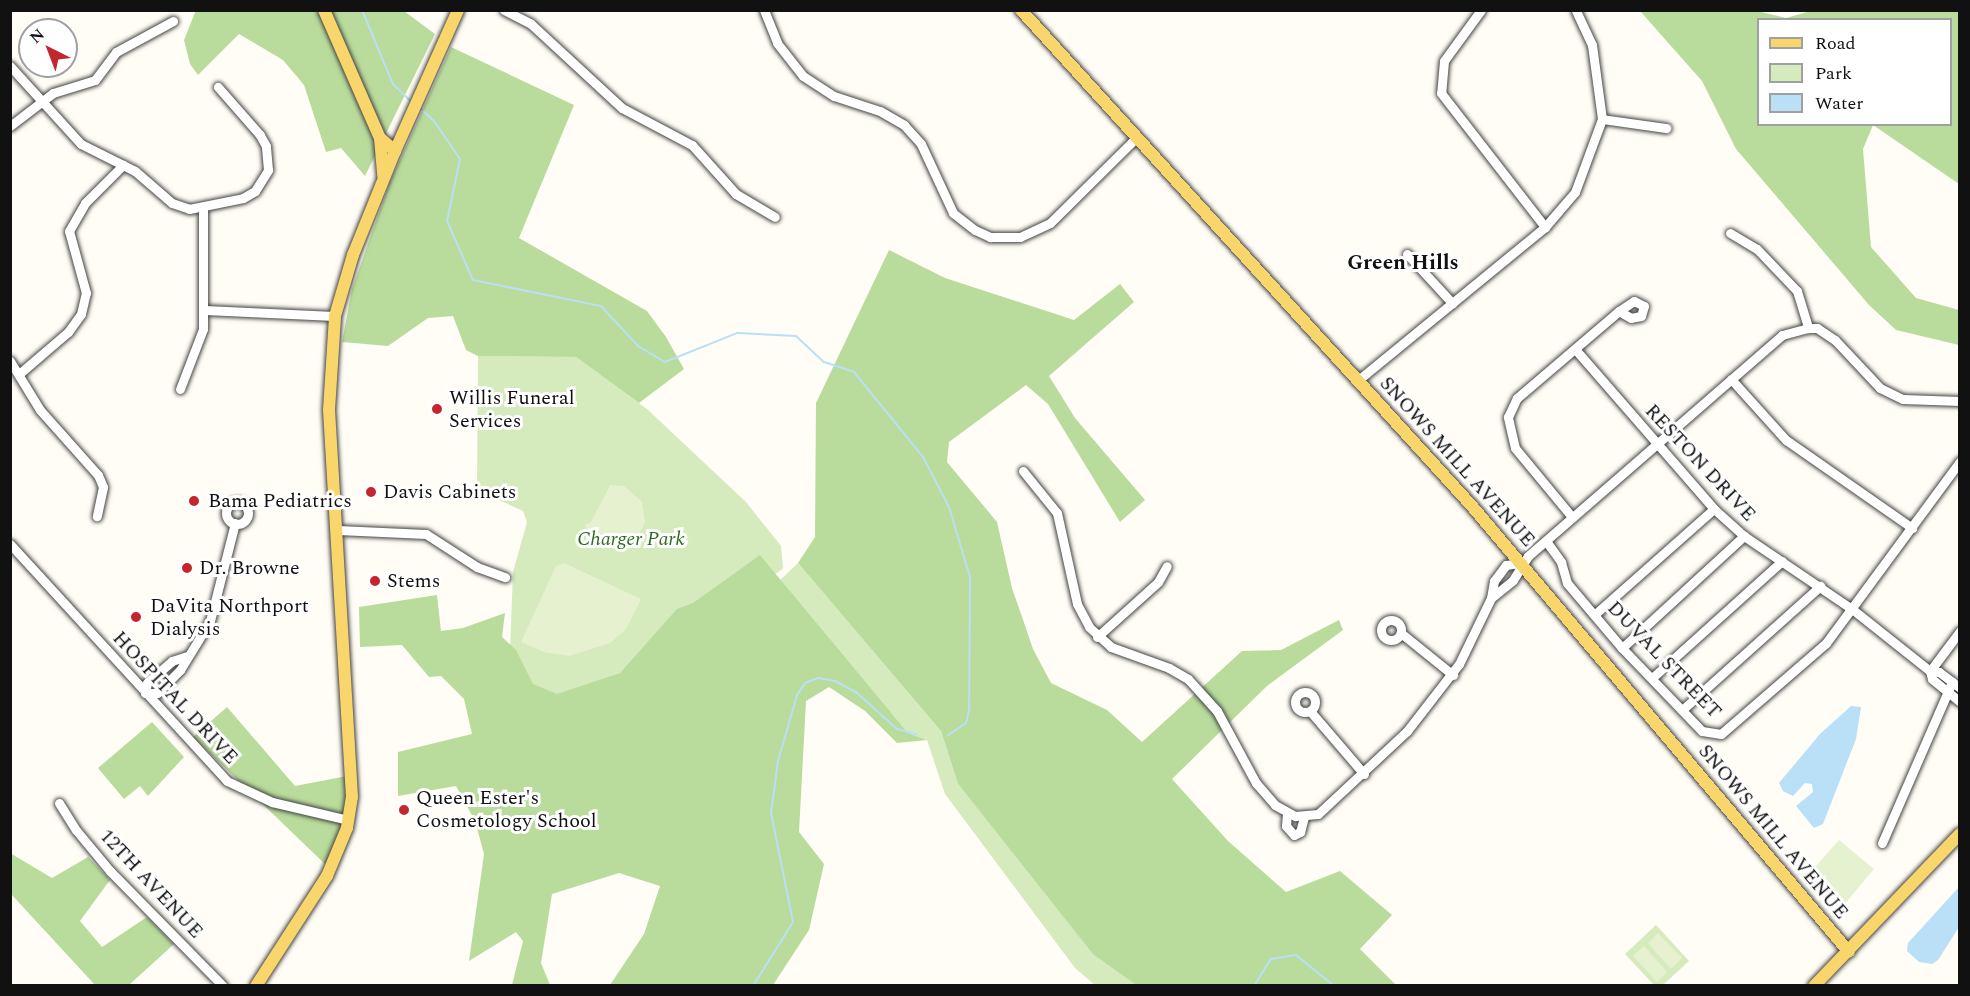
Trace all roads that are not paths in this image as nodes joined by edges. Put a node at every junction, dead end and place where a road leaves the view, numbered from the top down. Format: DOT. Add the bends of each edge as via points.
graph roads {
  1 [pos="324,10"];
  2 [pos="458,10"];
  3 [pos="504,10"];
  4 [pos="764,10"];
  5 [pos="1021,10"];
  6 [pos="1481,10"];
  7 [pos="1575,10"];
  8 [pos="173,21"];
  9 [pos="10,66"];
  10 [pos="218,87"];
  11 [pos="41,100"];
  12 [pos="1602,119"];
  13 [pos="10,126"];
  14 [pos="1666,128"];
  15 [pos="380,138"];
  16 [pos="1137,138"];
  17 [pos="394,151"];
  18 [pos="123,165"];
  19 [pos="383,181"];
  20 [pos="203,209"];
  21 [pos="775,217"];
  22 [pos="1545,227"];
  23 [pos="1730,233"];
  24 [pos="1407,254"];
  25 [pos="1452,303"];
  26 [pos="204,310"];
  27 [pos="1619,311"];
  28 [pos="335,316"];
  29 [pos="1808,328"];
  30 [pos="1575,349"];
  31 [pos="10,361"];
  32 [pos="19,374"];
  33 [pos="1731,379"];
  34 [pos="1357,381"];
  35 [pos="180,389"];
  36 [pos="1959,400"];
  37 [pos="1656,445"];
  38 [pos="1959,461"];
  39 [pos="1023,471"];
  40 [pos="1714,510"];
  41 [pos="97,516"];
  42 [pos="1572,518"];
  43 [pos="235,524"];
  44 [pos="1912,528"];
  45 [pos="338,530"];
  46 [pos="1744,537"];
  47 [pos="1546,541"];
  48 [pos="10,544"];
  49 [pos="1782,561"];
  50 [pos="1521,563"];
  51 [pos="1167,566"];
  52 [pos="505,577"];
  53 [pos="1820,586"];
  54 [pos="1491,598"];
  55 [pos="1852,609"];
  56 [pos="1594,615"];
  57 [pos="1959,631"];
  58 [pos="1401,633"];
  59 [pos="1097,637"];
  60 [pos="1622,648"];
  61 [pos="1930,671"];
  62 [pos="1453,675"];
  63 [pos="1652,678"];
  64 [pos="1956,685"];
  65 [pos="1946,691"];
  66 [pos="145,693"];
  67 [pos="1959,702"];
  68 [pos="1682,710"];
  69 [pos="1310,711"];
  70 [pos="1364,774"];
  71 [pos="59,802"];
  72 [pos="1287,814"];
  73 [pos="1304,818"];
  74 [pos="349,820"];
  75 [pos="1959,834"];
  76 [pos="1882,843"];
  77 [pos="1849,952"];
  78 [pos="223,986"];
  79 [pos="256,986"];
  80 [pos="1815,986"];
  1 -- 15 [label="main road"];
  2 -- 17 [label="main road"];
  3 -- 21 [label="street" via="531,24 622,108 692,145 736,194"];
  4 -- 16 [label="street" via="777,43 803,76 834,96 880,111 904,125 921,144 953,213 975,231 990,237 1020,237 1050,223"];
  5 -- 16 [label="main road, SNOWS MILL AVENUE"];
  6 -- 22 [label="street" via="1458,38 1440,72 1441,93"];
  7 -- 12 [label="street" via="1593,45"];
  8 -- 11 [label="street" via="116,52 95,80"];
  9 -- 11 [label="street"];
  10 -- 20 [label="street" via="260,135 266,146 268,170 255,191"];
  11 -- 13 [label="street"];
  11 -- 18 [label="street" via="81,144"];
  12 -- 14 [label="street"];
  12 -- 22 [label="street" via="1575,192"];
  15 -- 17 [label="main road"];
  15 -- 19 [label="main road"];
  16 -- 34 [label="main road, SNOWS MILL AVENUE"];
  17 -- 19 [label="main road"];
  18 -- 20 [label="street" via="145,178 172,203"];
  18 -- 32 [label="street" via="85,203 69,231 86,293 81,314 68,332"];
  19 -- 28 [label="main road" via="353,255"];
  20 -- 26 [label="street"];
  22 -- 25 [label="street"];
  23 -- 29 [label="street" via="1757,249 1797,291"];
  24 -- 25 [label="street"];
  25 -- 34 [label="street"];
  26 -- 28 [label="street"];
  26 -- 35 [label="street" via="200,342"];
  27 -- 30 [label="street"];
  28 -- 45 [label="main road" via="328,376"];
  29 -- 33 [label="street" via="1782,335"];
  29 -- 36 [label="street" via="1817,328 1835,340 1868,378 1892,396"];
  30 -- 37 [label="street, RESTON DRIVE"];
  30 -- 42 [label="street" via="1517,398 1508,417 1515,448"];
  31 -- 32 [label="street"];
  32 -- 41 [label="street" via="40,410 98,475 103,488"];
  33 -- 37 [label="street"];
  33 -- 44 [label="street" via="1786,440"];
  34 -- 50 [label="main road, SNOWS MILL AVENUE"];
  37 -- 40 [label="street, RESTON DRIVE"];
  37 -- 42 [label="street"];
  38 -- 44 [label="street, DUVAL STREET"];
  39 -- 59 [label="street" via="1057,513 1081,616"];
  40 -- 46 [label="street, RESTON DRIVE"];
  40 -- 56 [label="street"];
  42 -- 47 [label="street"];
  43 -- 66 [label="street" via="210,621 187,656 172,661 147,683"];
  44 -- 55 [label="street, DUVAL STREET"];
  45 -- 52 [label="street" via="426,534 477,567"];
  45 -- 74 [label="main road" via="352,768"];
  46 -- 49 [label="street, RESTON DRIVE"];
  46 -- 60 [label="street"];
  47 -- 50 [label="street"];
  47 -- 56 [label="street, DUVAL STREET" via="1561,562 1568,583"];
  48 -- 66 [label="street, HOSPITAL DRIVE"];
  49 -- 53 [label="street, RESTON DRIVE"];
  49 -- 63 [label="street"];
  50 -- 54 [label="street" via="1517,575"];
  50 -- 54 [label="street" via="1506,565 1494,581"];
  50 -- 77 [label="main road, SNOWS MILL AVENUE"];
  51 -- 59 [label="street" via="1158,582"];
  53 -- 55 [label="street, RESTON DRIVE"];
  53 -- 68 [label="street"];
  54 -- 62 [label="street"];
  55 -- 61 [label="street, RESTON DRIVE"];
  55 -- 68 [label="street, DUVAL STREET" via="1826,643 1721,734 1702,731"];
  56 -- 60 [label="street, DUVAL STREET"];
  57 -- 61 [label="street"];
  58 -- 62 [label="street"];
  59 -- 72 [label="street" via="1111,647 1188,679 1217,711 1256,783"];
  60 -- 63 [label="street, DUVAL STREET"];
  61 -- 64 [label="street, RESTON DRIVE" via="1939,672"];
  61 -- 65 [label="street, RESTON DRIVE" via="1932,679"];
  62 -- 70 [label="street" via="1407,731"];
  63 -- 68 [label="street, DUVAL STREET"];
  64 -- 65 [label="street"];
  65 -- 67 [label="street, RESTON DRIVE"];
  65 -- 76 [label="street"];
  66 -- 74 [label="street, HOSPITAL DRIVE" via="227,781 272,802"];
  69 -- 70 [label="street" via="1336,746"];
  70 -- 73 [label="street" via="1318,814"];
  71 -- 78 [label="street, 12TH AVENUE" via="110,871"];
  72 -- 73 [label="street"];
  72 -- 73 [label="street" via="1286,826 1294,835 1300,832"];
  74 -- 79 [label="main road" via="327,876"];
  75 -- 77 [label="main road"];
  77 -- 80 [label="main road"];
}
